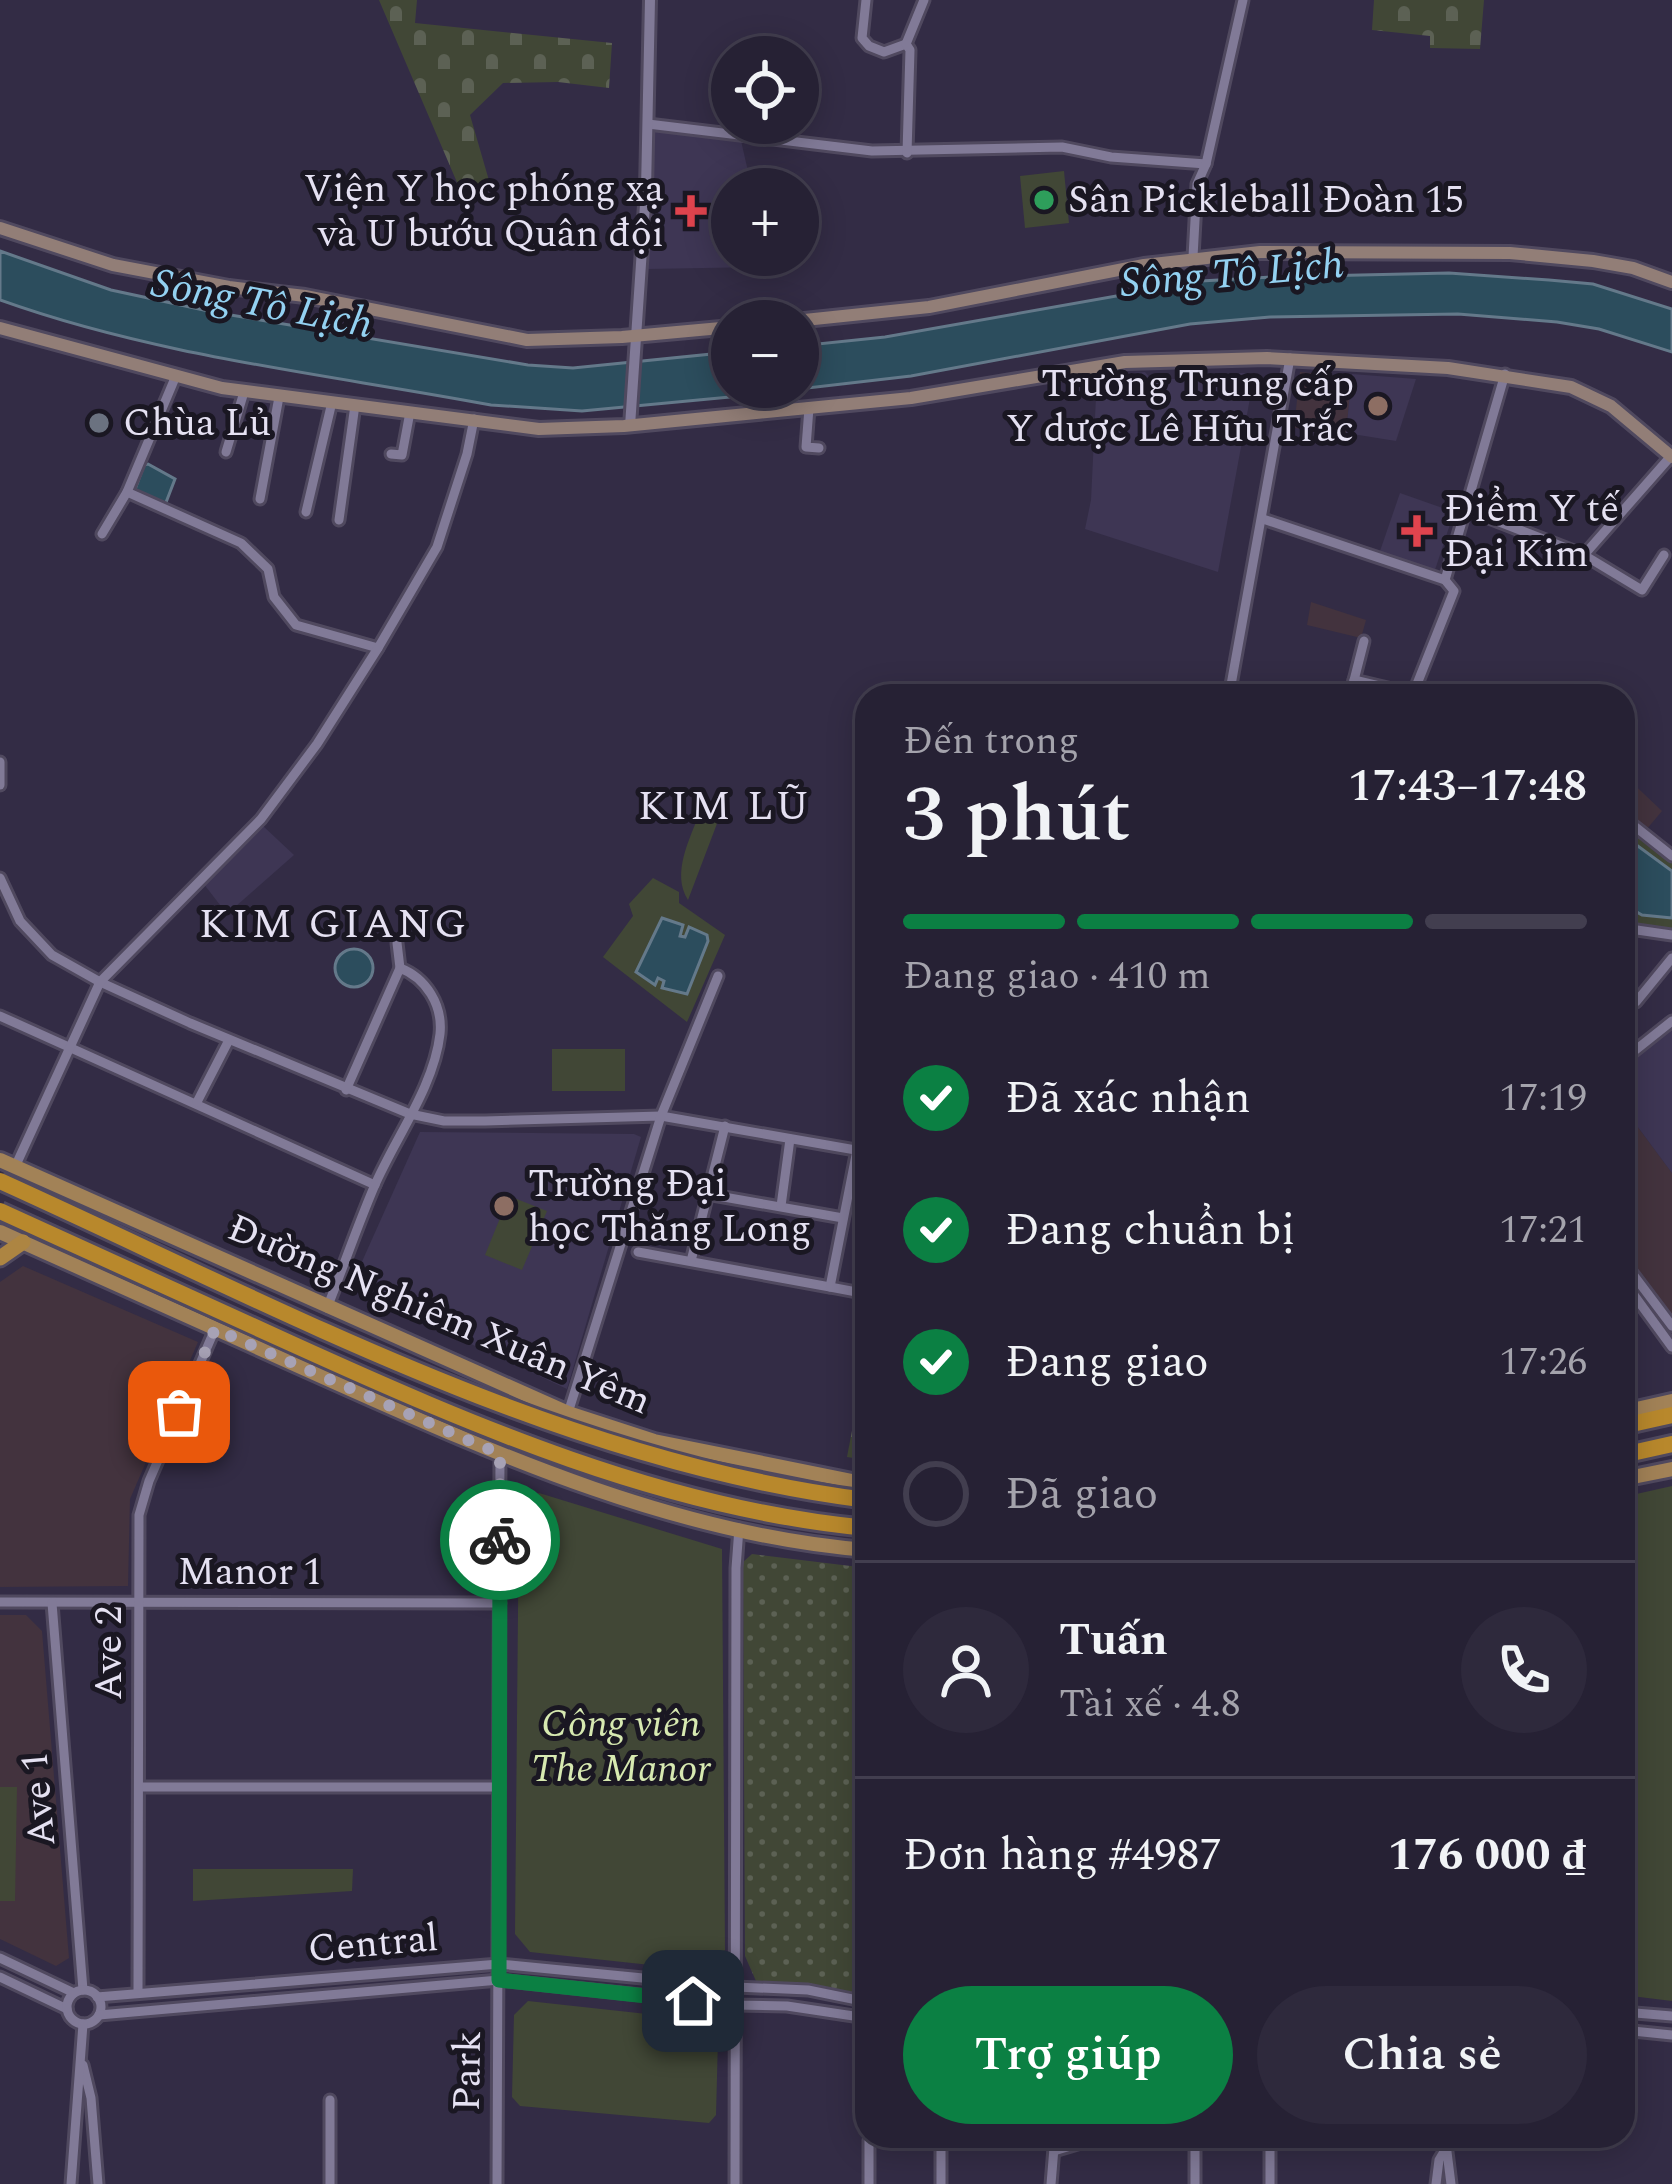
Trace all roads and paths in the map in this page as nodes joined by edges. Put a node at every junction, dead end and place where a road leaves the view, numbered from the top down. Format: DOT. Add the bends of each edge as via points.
graph roads {
  1 [pos="650,0"];
  2 [pos="866,0"];
  3 [pos="924,0"];
  4 [pos="1243,0"];
  5 [pos="906,44"];
  6 [pos="648,124"];
  7 [pos="907,153"];
  8 [pos="1206,164"];
  9 [pos="0,228"];
  10 [pos="1193,257"];
  11 [pos="1672,282"];
  12 [pos="819,318"];
  13 [pos="0,328"];
  14 [pos="711,329"];
  15 [pos="634,336"];
  16 [pos="1290,358"];
  17 [pos="1505,374"];
  18 [pos="176,378"];
  19 [pos="244,392"];
  20 [pos="279,397"];
  21 [pos="332,402"];
  22 [pos="355,405"];
  23 [pos="819,407"];
  24 [pos="808,408"];
  25 [pos="410,412"];
  26 [pos="474,419"];
  27 [pos="630,420"];
  28 [pos="819,448"];
  29 [pos="226,452"];
  30 [pos="391,454"];
  31 [pos="1671,457"];
  32 [pos="127,492"];
  33 [pos="260,500"];
  34 [pos="1466,509"];
  35 [pos="306,512"];
  36 [pos="1263,519"];
  37 [pos="340,520"];
  38 [pos="102,534"];
  39 [pos="1584,555"];
  40 [pos="1664,555"];
  41 [pos="1445,580"];
  42 [pos="1364,641"];
  43 [pos="378,649"];
  44 [pos="1354,680"];
  45 [pos="1231,684"];
  46 [pos="1353,684"];
  47 [pos="1371,684"];
  48 [pos="1417,684"];
  49 [pos="0,762"];
  50 [pos="0,785"];
  51 [pos="1635,827"];
  52 [pos="1672,856"];
  53 [pos="0,878"];
  54 [pos="1635,931"];
  55 [pos="1672,934"];
  56 [pos="398,943"];
  57 [pos="1672,958"];
  58 [pos="400,968"];
  59 [pos="718,976"];
  60 [pos="100,982"];
  61 [pos="1635,1002"];
  62 [pos="0,1016"];
  63 [pos="1672,1022"];
  64 [pos="229,1040"];
  65 [pos="1635,1045"];
  66 [pos="1640,1046"];
  67 [pos="69,1048"];
  68 [pos="1635,1050"];
  69 [pos="346,1090"];
  70 [pos="197,1102"];
  71 [pos="410,1114"];
  72 [pos="662,1116"];
  73 [pos="724,1126"];
  74 [pos="790,1139"];
  75 [pos="855,1150"];
  76 [pos="7,1164"];
  77 [pos="855,1176"];
  78 [pos="0,1181"];
  79 [pos="375,1185"];
  80 [pos="707,1194"];
  81 [pos="781,1206"];
  82 [pos="0,1211"];
  83 [pos="843,1218"];
  84 [pos="0,1232"];
  85 [pos="23,1242"];
  86 [pos="638,1252"];
  87 [pos="0,1258"];
  88 [pos="691,1261"];
  89 [pos="830,1287"];
  90 [pos="1635,1287"];
  91 [pos="1635,1291"];
  92 [pos="855,1292"];
  93 [pos="327,1308"];
  94 [pos="1672,1326"];
  95 [pos="215,1329"];
  96 [pos="1672,1347"];
  97 [pos="1672,1401"];
  98 [pos="1635,1409"];
  99 [pos="568,1413"];
  100 [pos="1672,1415"];
  101 [pos="1635,1423"];
  102 [pos="1672,1444"];
  103 [pos="1635,1452"];
  104 [pos="500,1454"];
  105 [pos="752,1462"];
  106 [pos="1672,1469"];
  107 [pos="1635,1477"];
  108 [pos="855,1482"];
  109 [pos="855,1499"];
  110 [pos="855,1526"];
  111 [pos="739,1528"];
  112 [pos="855,1548"];
  113 [pos="0,1602"];
  114 [pos="138,1602"];
  115 [pos="52,1603"];
  116 [pos="500,1604"];
  117 [pos="140,1787"];
  118 [pos="499,1787"];
  119 [pos="0,1958"];
  120 [pos="499,1964"];
  121 [pos="0,1977"];
  122 [pos="499,1980"];
  123 [pos="735,1987"];
  124 [pos="79,1992"];
  125 [pos="138,1993"];
  126 [pos="98,1996"];
  127 [pos="855,2000"];
  128 [pos="734,2005"];
  129 [pos="67,2009"];
  130 [pos="1635,2013"];
  131 [pos="99,2015"];
  132 [pos="855,2016"];
  133 [pos="1672,2017"];
  134 [pos="83,2024"];
  135 [pos="1635,2031"];
  136 [pos="1672,2036"];
  137 [pos="81,2054"];
  138 [pos="330,2100"];
  139 [pos="76,2118"];
  140 [pos="93,2118"];
  141 [pos="869,2148"];
  142 [pos="941,2148"];
  143 [pos="1054,2148"];
  144 [pos="1064,2148"];
  145 [pos="1195,2148"];
  146 [pos="1270,2148"];
  147 [pos="1445,2150"];
  148 [pos="1054,2151"];
  149 [pos="71,2184"];
  150 [pos="98,2184"];
  151 [pos="330,2184"];
  152 [pos="497,2184"];
  153 [pos="735,2184"];
  154 [pos="869,2184"];
  155 [pos="941,2184"];
  156 [pos="1052,2184"];
  157 [pos="1195,2184"];
  158 [pos="1270,2184"];
  159 [pos="1436,2184"];
  160 [pos="1451,2184"];
  1 -- 6 [label="street"];
  2 -- 5 [label="street" via="867,44 884,52"];
  3 -- 5 [label="street"];
  4 -- 8 [label="street"];
  5 -- 7 [label="street"];
  6 -- 7 [label="street"];
  6 -- 15 [label="street"];
  7 -- 8 [label="street" via="1047,147"];
  8 -- 10 [label="street" via="1197,184"];
  9 -- 15 [label="main road" via="113,265 498,336"];
  10 -- 11 [label="main road" via="1510,253 1593,261"];
  10 -- 12 [label="main road" via="929,307"];
  13 -- 18 [label="main road"];
  14 -- 15 [label="main road"];
  15 -- 27 [label="street"];
  16 -- 17 [label="main road"];
  16 -- 23 [label="main road" via="1125,362"];
  16 -- 36 [label="street"];
  17 -- 31 [label="main road" via="1571,387 1611,406"];
  17 -- 34 [label="street"];
  18 -- 19 [label="main road"];
  18 -- 32 [label="street"];
  19 -- 20 [label="main road"];
  19 -- 29 [label="street"];
  20 -- 21 [label="main road"];
  20 -- 33 [label="street"];
  21 -- 22 [label="main road"];
  21 -- 35 [label="street"];
  22 -- 25 [label="main road"];
  22 -- 37 [label="street"];
  24 -- 27 [label="main road"];
  24 -- 28 [label="street" via="806,447"];
  25 -- 26 [label="main road"];
  25 -- 30 [label="street" via="402,455"];
  26 -- 27 [label="main road" via="539,429"];
  26 -- 43 [label="street" via="437,547"];
  31 -- 39 [label="street"];
  32 -- 38 [label="street"];
  32 -- 43 [label="street" via="241,543 268,569 274,597 296,626"];
  34 -- 39 [label="street"];
  34 -- 41 [label="street"];
  36 -- 41 [label="street"];
  36 -- 45 [label="street"];
  39 -- 40 [label="street" via="1642,590"];
  41 -- 48 [label="street" via="1454,591"];
  42 -- 44 [label="street"];
  43 -- 60 [label="street" via="260,819"];
  44 -- 46 [label="street"];
  44 -- 47 [label="street"];
  49 -- 50 [label="street"];
  51 -- 52 [label="street"];
  53 -- 60 [label="street" via="20,921 52,955"];
  54 -- 55 [label="street"];
  56 -- 58 [label="street"];
  57 -- 61 [label="street"];
  58 -- 69 [label="street"];
  58 -- 71 [label="street" via="425,986 441,1030"];
  59 -- 72 [label="street"];
  60 -- 64 [label="street"];
  60 -- 67 [label="street"];
  62 -- 67 [label="street"];
  63 -- 66 [label="street"];
  64 -- 69 [label="street"];
  64 -- 70 [label="street"];
  65 -- 66 [label="street"];
  66 -- 68 [label="street"];
  67 -- 70 [label="street"];
  67 -- 76 [label="street"];
  69 -- 71 [label="street"];
  70 -- 79 [label="street"];
  71 -- 72 [label="street" via="444,1121"];
  71 -- 79 [label="street"];
  72 -- 73 [label="street"];
  72 -- 99 [label="street"];
  73 -- 74 [label="street"];
  73 -- 80 [label="street"];
  74 -- 75 [label="street"];
  74 -- 81 [label="street"];
  76 -- 93 [label="main road, Đường Nghiêm Xuân Yêm"];
  77 -- 83 [label="street"];
  78 -- 109 [label="highway, bridge" via="556,1426 718,1473"];
  79 -- 93 [label="street"];
  80 -- 81 [label="street"];
  80 -- 88 [label="street"];
  81 -- 83 [label="street"];
  82 -- 110 [label="highway, bridge" via="547,1452 710,1499"];
  83 -- 89 [label="street"];
  84 -- 85 [label="main road"];
  85 -- 87 [label="highway"];
  85 -- 95 [label="main road"];
  86 -- 88 [label="street"];
  88 -- 89 [label="street"];
  89 -- 92 [label="street"];
  90 -- 94 [label="street"];
  91 -- 96 [label="street"];
  93 -- 99 [label="main road, Đường Nghiêm Xuân Yêm"];
  95 -- 104 [label="main road"];
  95 -- 114 [label="street, Ave 2" via="142,1499"];
  97 -- 98 [label="main road"];
  99 -- 105 [label="main road, Đường Nghiêm Xuân Yêm"];
  100 -- 101 [label="highway"];
  102 -- 103 [label="highway"];
  104 -- 111 [label="main road" via="628,1500"];
  104 -- 116 [label="street, Park"];
  105 -- 108 [label="main road, Đường Nghiêm Xuân Yêm"];
  105 -- 111 [label="main road"];
  106 -- 107 [label="main road"];
  111 -- 112 [label="main road"];
  111 -- 123 [label="street"];
  113 -- 115 [label="street, Manor 1"];
  114 -- 115 [label="street, Manor 1"];
  114 -- 116 [label="street, Manor 1"];
  114 -- 117 [label="street, Ave 2"];
  115 -- 124 [label="street, Ave 1"];
  116 -- 118 [label="street, Park"];
  117 -- 118 [label="street"];
  117 -- 125 [label="street, Ave 2"];
  118 -- 120 [label="street, Park"];
  119 -- 124 [label="street"];
  120 -- 122 [label="street, Park"];
  120 -- 123 [label="street, Central"];
  120 -- 125 [label="street, Central"];
  121 -- 129 [label="street"];
  122 -- 128 [label="street, Central"];
  122 -- 131 [label="street, Central"];
  122 -- 152 [label="street, Park"];
  123 -- 127 [label="street, Central"];
  123 -- 128 [label="street"];
  124 -- 126 [label="street"];
  124 -- 129 [label="street"];
  125 -- 126 [label="street, Central"];
  126 -- 131 [label="street"];
  128 -- 132 [label="street, Central"];
  128 -- 153 [label="street"];
  129 -- 134 [label="street"];
  130 -- 133 [label="street"];
  131 -- 134 [label="street"];
  134 -- 137 [label="street"];
  135 -- 136 [label="street"];
  137 -- 139 [label="street"];
  137 -- 140 [label="street"];
  138 -- 151 [label="street"];
  139 -- 140 [label="street"];
  139 -- 149 [label="street"];
  140 -- 150 [label="street"];
  141 -- 154 [label="street"];
  142 -- 155 [label="street"];
  143 -- 148 [label="street"];
  144 -- 148 [label="street"];
  145 -- 157 [label="street"];
  146 -- 158 [label="street"];
  147 -- 159 [label="street"];
  147 -- 160 [label="street"];
  148 -- 156 [label="street"];
}
